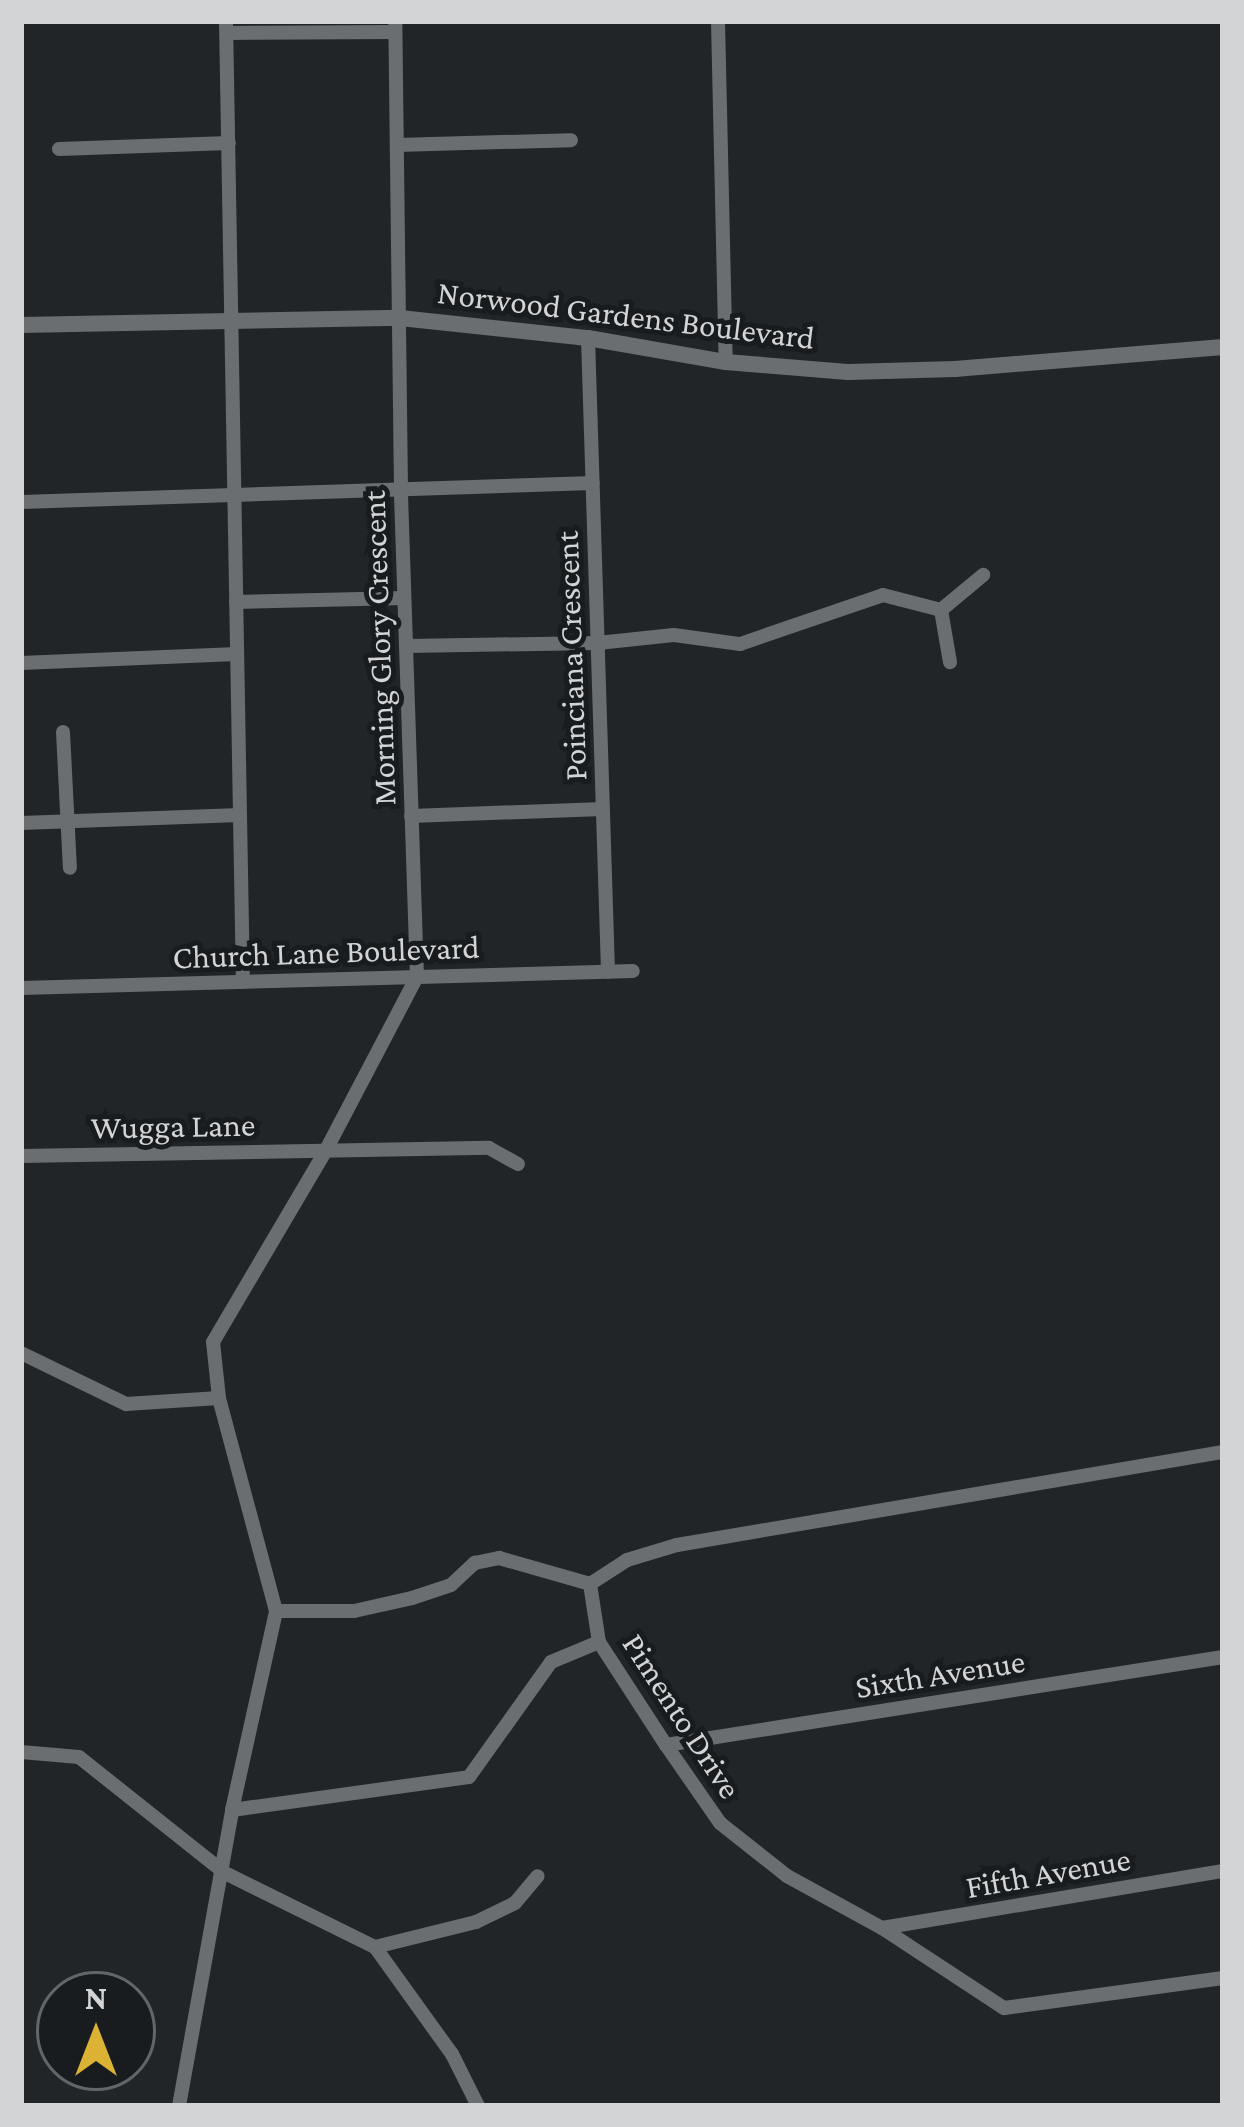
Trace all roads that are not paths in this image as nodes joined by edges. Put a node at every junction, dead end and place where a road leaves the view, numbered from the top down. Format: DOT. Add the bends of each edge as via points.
graph roads {
  1 [pos="718,21"];
  2 [pos="227,27"];
  3 [pos="395,27"];
  4 [pos="571,140"];
  5 [pos="229,143"];
  6 [pos="397,145"];
  7 [pos="59,149"];
  8 [pos="232,317"];
  9 [pos="400,318"];
  10 [pos="21,325"];
  11 [pos="588,338"];
  12 [pos="1223,347"];
  13 [pos="726,362"];
  14 [pos="593,483"];
  15 [pos="401,489"];
  16 [pos="234,495"];
  17 [pos="21,502"];
  18 [pos="983,575"];
  19 [pos="404,598"];
  20 [pos="236,602"];
  21 [pos="941,610"];
  22 [pos="598,643"];
  23 [pos="406,646"];
  24 [pos="237,654"];
  25 [pos="21,662"];
  26 [pos="950,662"];
  27 [pos="63,732"];
  28 [pos="603,809"];
  29 [pos="240,814"];
  30 [pos="412,816"];
  31 [pos="66,820"];
  32 [pos="21,823"];
  33 [pos="70,868"];
  34 [pos="633,971"];
  35 [pos="608,972"];
  36 [pos="417,977"];
  37 [pos="243,982"];
  38 [pos="21,988"];
  39 [pos="326,1150"];
  40 [pos="21,1156"];
  41 [pos="518,1164"];
  42 [pos="21,1353"];
  43 [pos="219,1398"];
  44 [pos="1223,1452"];
  45 [pos="590,1584"];
  46 [pos="276,1611"];
  47 [pos="599,1642"];
  48 [pos="1223,1657"];
  49 [pos="666,1745"];
  50 [pos="21,1752"];
  51 [pos="232,1810"];
  52 [pos="1223,1871"];
  53 [pos="225,1873"];
  54 [pos="538,1876"];
  55 [pos="882,1928"];
  56 [pos="375,1947"];
  57 [pos="1223,1978"];
  58 [pos="179,2106"];
  59 [pos="478,2106"];
  1 -- 13 [label="street"];
  2 -- 3 [label="street"];
  2 -- 5 [label="street"];
  3 -- 6 [label="street, Morning Glory Crescent"];
  4 -- 6 [label="street"];
  5 -- 7 [label="street"];
  5 -- 8 [label="street"];
  6 -- 9 [label="street, Morning Glory Crescent"];
  8 -- 9 [label="street, Norwood Gardens Boulevard"];
  8 -- 10 [label="street, Norwood Gardens Boulevard"];
  8 -- 16 [label="street"];
  9 -- 11 [label="street, Norwood Gardens Boulevard"];
  9 -- 15 [label="street, Morning Glory Crescent"];
  11 -- 13 [label="street, Norwood Gardens Boulevard"];
  11 -- 14 [label="street, Poinciana Crescent"];
  12 -- 13 [label="street, Norwood Gardens Boulevard" via="955,369 848,372"];
  14 -- 15 [label="street"];
  14 -- 22 [label="street, Poinciana Crescent"];
  15 -- 16 [label="street"];
  15 -- 19 [label="street, Morning Glory Crescent"];
  16 -- 17 [label="street"];
  16 -- 20 [label="street"];
  18 -- 21 [label="street"];
  19 -- 20 [label="street"];
  19 -- 23 [label="street, Morning Glory Crescent"];
  20 -- 24 [label="street"];
  21 -- 22 [label="street" via="883,595 740,644 674,635"];
  21 -- 26 [label="street"];
  22 -- 23 [label="street"];
  22 -- 28 [label="street, Poinciana Crescent"];
  23 -- 30 [label="street, Morning Glory Crescent"];
  24 -- 25 [label="street"];
  24 -- 29 [label="street"];
  27 -- 31 [label="street"];
  28 -- 30 [label="street"];
  28 -- 35 [label="street, Poinciana Crescent"];
  29 -- 31 [label="street"];
  29 -- 37 [label="street"];
  30 -- 36 [label="street, Morning Glory Crescent"];
  31 -- 32 [label="street"];
  31 -- 33 [label="street"];
  34 -- 35 [label="street, Church Lane Boulevard"];
  35 -- 36 [label="street, Church Lane Boulevard"];
  36 -- 37 [label="street, Church Lane Boulevard"];
  36 -- 39 [label="street"];
  37 -- 38 [label="street, Church Lane Boulevard"];
  39 -- 40 [label="street, Wugga Lane"];
  39 -- 41 [label="street, Wugga Lane" via="489,1148"];
  39 -- 43 [label="street" via="213,1342"];
  42 -- 43 [label="street" via="126,1404"];
  43 -- 46 [label="street"];
  44 -- 45 [label="street" via="676,1545 627,1560"];
  45 -- 46 [label="street" via="499,1558 412,1598 354,1611"];
  45 -- 47 [label="street, Pimento Drive"];
  46 -- 51 [label="street"];
  47 -- 49 [label="street, Pimento Drive"];
  47 -- 51 [label="street" via="551,1662 469,1777"];
  48 -- 49 [label="street, Sixth Avenue"];
  49 -- 55 [label="street, Pimento Drive" via="720,1823 788,1876"];
  50 -- 53 [label="street" via="79,1757"];
  51 -- 53 [label="street"];
  52 -- 55 [label="street, Fifth Avenue"];
  53 -- 56 [label="street"];
  53 -- 58 [label="street"];
  54 -- 56 [label="street" via="515,1903 476,1922"];
  55 -- 57 [label="street, Pimento Drive" via="1004,2008"];
  56 -- 59 [label="street" via="452,2054"];
}
